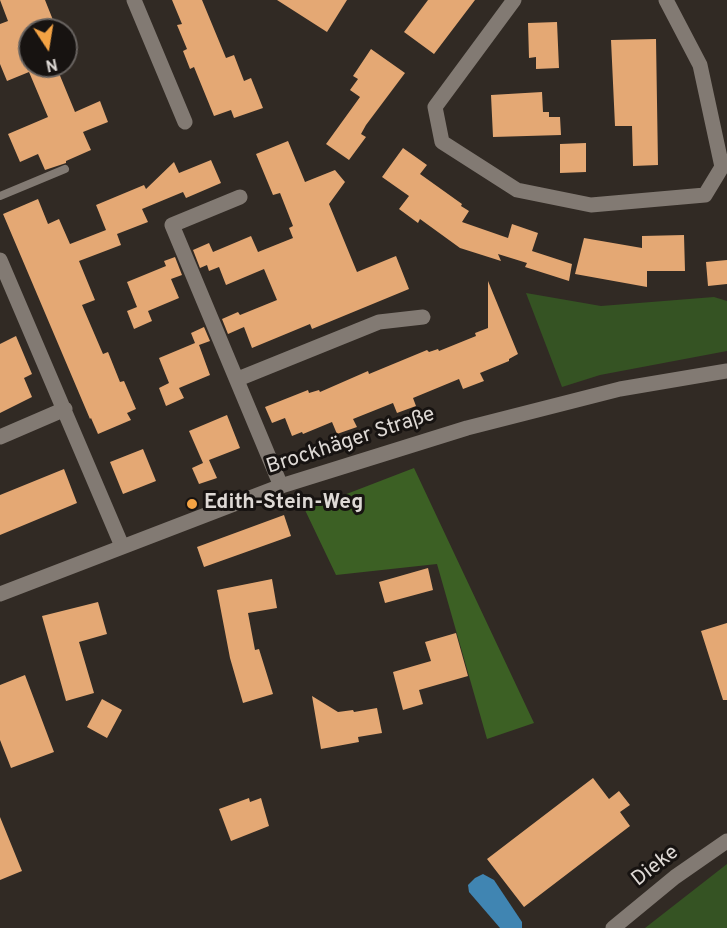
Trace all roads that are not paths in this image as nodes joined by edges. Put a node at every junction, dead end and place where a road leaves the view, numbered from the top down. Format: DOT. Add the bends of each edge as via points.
graph roads {
  1 [pos="134,0"];
  2 [pos="514,0"];
  3 [pos="666,0"];
  4 [pos="185,122"];
  5 [pos="65,168"];
  6 [pos="0,196"];
  7 [pos="240,197"];
  8 [pos="0,260"];
  9 [pos="423,317"];
  10 [pos="727,371"];
  11 [pos="238,378"];
  12 [pos="65,409"];
  13 [pos="0,436"];
  14 [pos="281,486"];
  15 [pos="122,546"];
  16 [pos="0,594"];
  17 [pos="727,841"];
  18 [pos="613,928"];
  1 -- 4 [label="street"];
  2 -- 3 [label="street" via="435,107 442,142 516,190 591,205 705,195 722,167 700,65"];
  5 -- 6 [label="lane"];
  7 -- 11 [label="street" via="172,225"];
  8 -- 12 [label="street"];
  9 -- 11 [label="street" via="379,322"];
  10 -- 14 [label="street, Brockhäger Straße" via="620,389 478,425"];
  11 -- 14 [label="street"];
  12 -- 13 [label="street"];
  12 -- 15 [label="street"];
  14 -- 15 [label="street, Brockhäger Straße"];
  15 -- 16 [label="street, Brockhäger Straße"];
  17 -- 18 [label="street, Dieke"];
}
